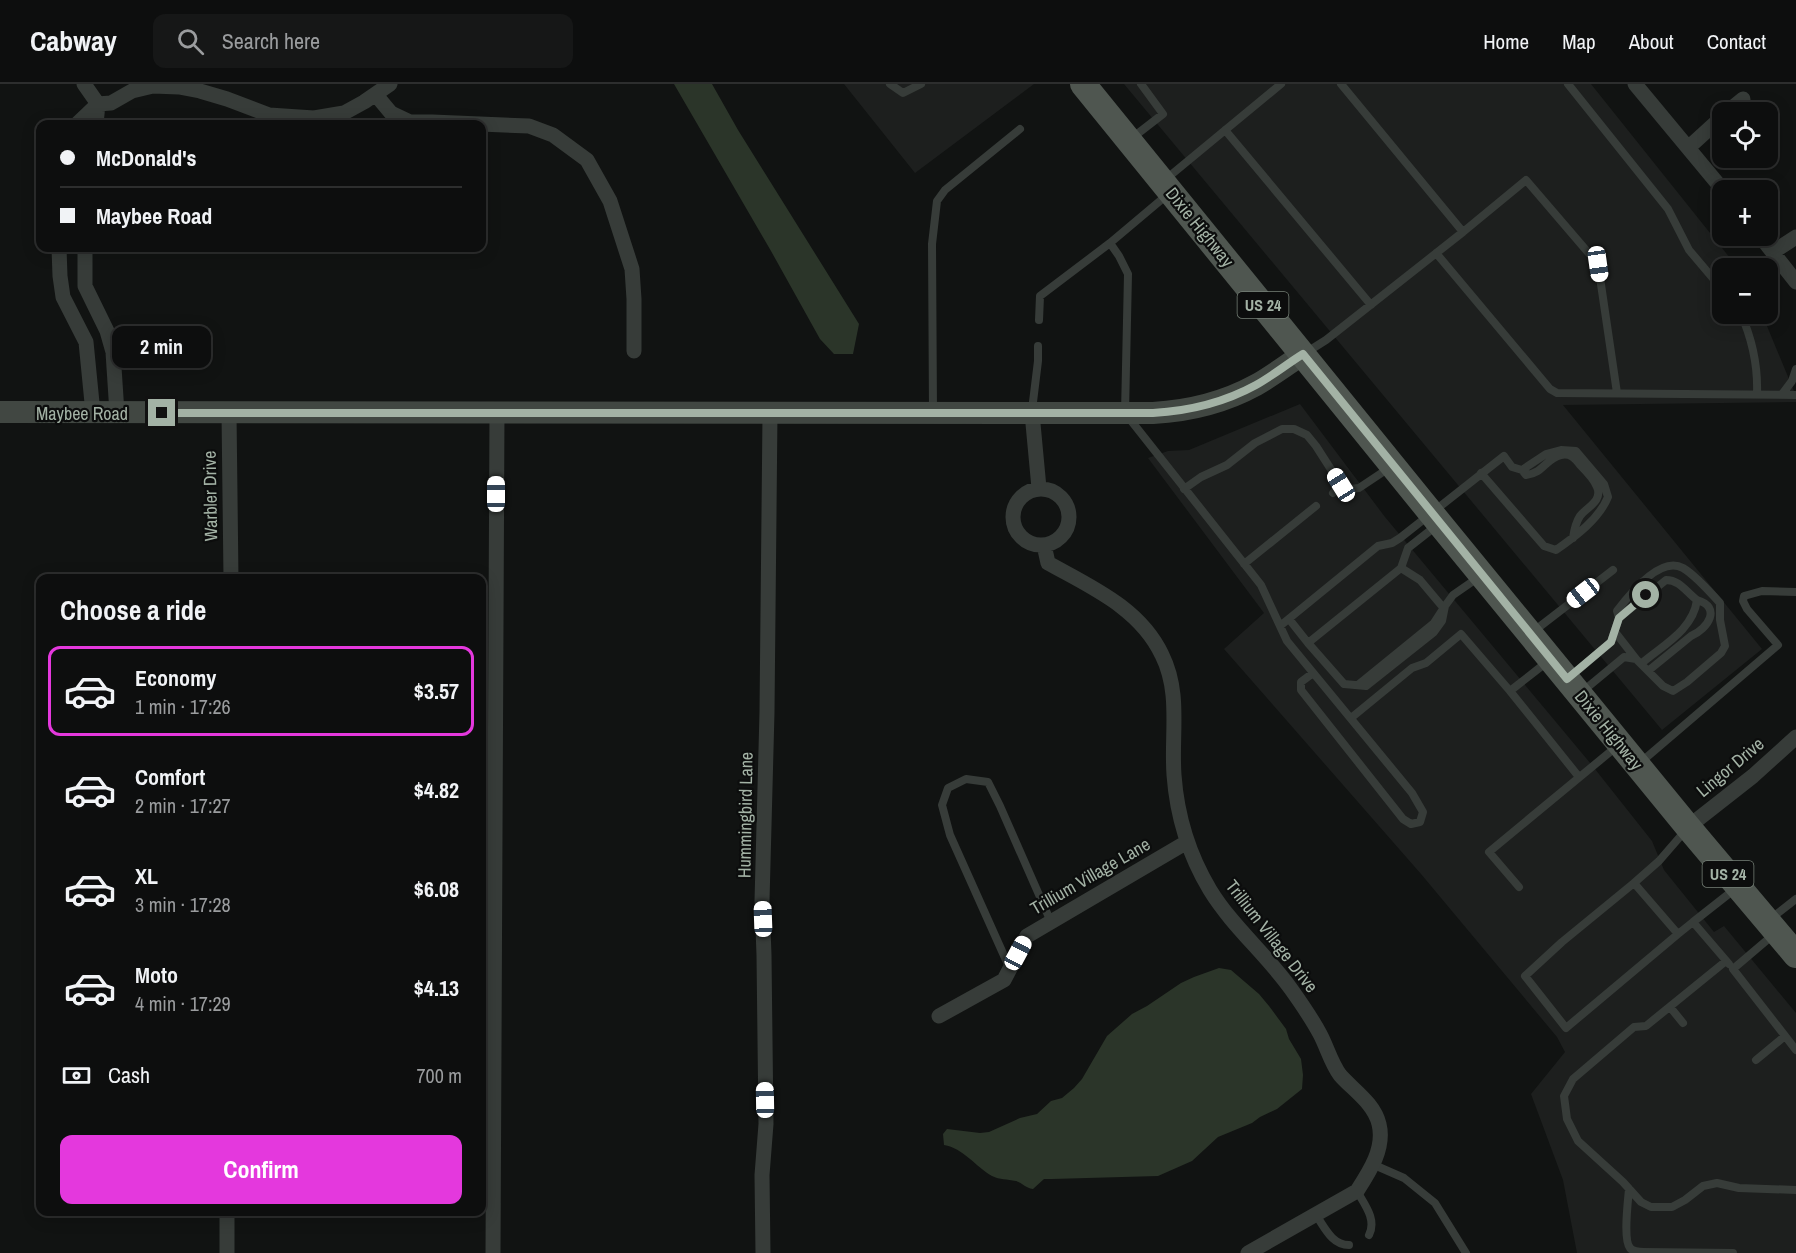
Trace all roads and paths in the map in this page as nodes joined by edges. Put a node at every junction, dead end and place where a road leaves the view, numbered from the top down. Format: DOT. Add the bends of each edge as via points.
graph roads {
  1 [pos="84,84"];
  2 [pos="390,84"];
  3 [pos="890,84"];
  4 [pos="921,84"];
  5 [pos="1141,84"];
  6 [pos="1281,84"];
  7 [pos="1341,84"];
  8 [pos="1568,84"];
  9 [pos="1635,84"];
  10 [pos="1088,88"];
  11 [pos="376,95"];
  12 [pos="1743,99"];
  13 [pos="1739,102"];
  14 [pos="98,104"];
  15 [pos="81,120"];
  16 [pos="96,120"];
  17 [pos="406,120"];
  18 [pos="486,125"];
  19 [pos="1712,126"];
  20 [pos="1020,129"];
  21 [pos="1225,130"];
  22 [pos="1129,140"];
  23 [pos="1688,148"];
  24 [pos="1715,180"];
  25 [pos="1167,187"];
  26 [pos="1462,232"];
  27 [pos="1796,237"];
  28 [pos="1110,243"];
  29 [pos="1768,246"];
  30 [pos="59,252"];
  31 [pos="85,252"];
  32 [pos="1773,252"];
  33 [pos="1436,253"];
  34 [pos="1712,278"];
  35 [pos="1796,282"];
  36 [pos="1371,305"];
  37 [pos="1039,320"];
  38 [pos="1745,324"];
  39 [pos="107,331"];
  40 [pos="86,342"];
  41 [pos="1038,346"];
  42 [pos="634,351"];
  43 [pos="1303,354"];
  44 [pos="1796,369"];
  45 [pos="1617,393"];
  46 [pos="1757,393"];
  47 [pos="1783,393"];
  48 [pos="1796,394"];
  49 [pos="0,412"];
  50 [pos="497,412"];
  51 [pos="93,413"];
  52 [pos="117,413"];
  53 [pos="229,413"];
  54 [pos="770,413"];
  55 [pos="933,413"];
  56 [pos="1032,413"];
  57 [pos="1125,413"];
  58 [pos="1393,465"];
  59 [pos="1482,473"];
  60 [pos="1341,485"];
  61 [pos="1039,488"];
  62 [pos="1184,489"];
  63 [pos="1333,493"];
  64 [pos="1316,506"];
  65 [pos="1435,518"];
  66 [pos="1044,545"];
  67 [pos="1244,564"];
  68 [pos="1401,568"];
  69 [pos="1613,570"];
  70 [pos="231,574"];
  71 [pos="1482,575"];
  72 [pos="1796,592"];
  73 [pos="1696,600"];
  74 [pos="1445,606"];
  75 [pos="1619,618"];
  76 [pos="1289,619"];
  77 [pos="1280,626"];
  78 [pos="1615,632"];
  79 [pos="1530,634"];
  80 [pos="1308,643"];
  81 [pos="1550,659"];
  82 [pos="1639,661"];
  83 [pos="1648,670"];
  84 [pos="1313,673"];
  85 [pos="1573,686"];
  86 [pos="1510,691"];
  87 [pos="1351,718"];
  88 [pos="1796,737"];
  89 [pos="1620,744"];
  90 [pos="1638,765"];
  91 [pos="1580,777"];
  92 [pos="1688,827"];
  93 [pos="1187,842"];
  94 [pos="1634,883"];
  95 [pos="1739,886"];
  96 [pos="1519,887"];
  97 [pos="1796,899"];
  98 [pos="1051,922"];
  99 [pos="1693,922"];
  100 [pos="1773,926"];
  101 [pos="1678,934"];
  102 [pos="1796,955"];
  103 [pos="1726,961"];
  104 [pos="1010,969"];
  105 [pos="1733,969"];
  106 [pos="1670,1006"];
  107 [pos="939,1016"];
  108 [pos="1683,1023"];
  109 [pos="1785,1036"];
  110 [pos="1796,1050"];
  111 [pos="1756,1060"];
  112 [pos="1372,1164"];
  113 [pos="1629,1189"];
  114 [pos="1796,1190"];
  115 [pos="1357,1191"];
  116 [pos="1316,1215"];
  117 [pos="227,1216"];
  118 [pos="1369,1235"];
  119 [pos="1349,1245"];
  120 [pos="227,1253"];
  121 [pos="494,1253"];
  122 [pos="763,1253"];
  123 [pos="1248,1253"];
  124 [pos="1466,1253"];
  125 [pos="1733,1253"];
  1 -- 14 [label="street"];
  2 -- 11 [label="street"];
  3 -- 4 [label="lane" via="903,93"];
  5 -- 22 [label="lane" via="1163,114"];
  6 -- 21 [label="lane"];
  7 -- 26 [label="lane"];
  8 -- 34 [label="lane" via="1668,209 1689,250"];
  9 -- 23 [label="street"];
  10 -- 22 [label="main road, Dixie Highway / US 24"];
  11 -- 14 [label="street" via="344,113 314,118 270,115 179,87 153,86 111,103"];
  11 -- 17 [label="street" via="391,113"];
  12 -- 13 [label="street"];
  14 -- 15 [label="street"];
  14 -- 16 [label="street"];
  18 -- 42 [label="street" via="529,126 553,135 587,160 610,201 632,269"];
  19 -- 23 [label="street"];
  20 -- 55 [label="lane" via="945,190 937,201 932,244"];
  21 -- 25 [label="lane"];
  21 -- 36 [label="lane"];
  22 -- 25 [label="main road, Dixie Highway / US 24"];
  23 -- 24 [label="street"];
  25 -- 28 [label="lane"];
  25 -- 43 [label="main road, Dixie Highway / US 24"];
  26 -- 33 [label="lane"];
  26 -- 45 [label="lane" via="1526,180 1598,264"];
  27 -- 32 [label="street"];
  28 -- 37 [label="lane" via="1040,296"];
  28 -- 57 [label="lane" via="1128,274"];
  29 -- 32 [label="street"];
  30 -- 40 [label="street" via="63,297"];
  31 -- 39 [label="street" via="85,286"];
  32 -- 35 [label="street"];
  33 -- 36 [label="lane"];
  33 -- 45 [label="lane" via="1550,389 1557,393"];
  36 -- 43 [label="lane"];
  38 -- 46 [label="lane"];
  39 -- 40 [label="street"];
  39 -- 52 [label="street" via="113,352"];
  40 -- 51 [label="street"];
  41 -- 56 [label="lane"];
  43 -- 57 [label="main road, Maybee Road" via="1228,398 1176,412"];
  43 -- 58 [label="main road, Dixie Highway / US 24"];
  44 -- 47 [label="lane"];
  45 -- 46 [label="lane"];
  46 -- 47 [label="lane"];
  47 -- 48 [label="lane"];
  49 -- 51 [label="main road, Maybee Road"];
  50 -- 53 [label="main road, Maybee Road"];
  50 -- 54 [label="main road, Maybee Road"];
  50 -- 121 [label="street"];
  51 -- 52 [label="main road, Maybee Road"];
  52 -- 53 [label="main road, Maybee Road"];
  53 -- 70 [label="street, Warbler Drive"];
  54 -- 55 [label="main road, Maybee Road"];
  54 -- 122 [label="street, Hummingbird Lane" via="762,901 766,1124"];
  55 -- 56 [label="main road, Maybee Road"];
  56 -- 57 [label="main road, Maybee Road"];
  56 -- 61 [label="street"];
  57 -- 62 [label="lane"];
  58 -- 60 [label="lane" via="1359,488"];
  58 -- 65 [label="main road, Dixie Highway / US 24"];
  59 -- 59 [label="lane" via="1503,456 1512,467 1522,470 1546,454 1576,451 1604,484 1608,497 1603,509 1556,550 1544,546"];
  59 -- 65 [label="lane"];
  60 -- 62 [label="lane" via="1307,435 1282,429"];
  60 -- 63 [label="lane"];
  61 -- 66 [label="street" via="1060,495 1070,514 1063,535"];
  61 -- 66 [label="street" via="1020,498 1013,519 1023,538"];
  62 -- 67 [label="lane"];
  64 -- 67 [label="lane"];
  65 -- 68 [label="lane" via="1408,548"];
  65 -- 71 [label="main road, Dixie Highway / US 24"];
  65 -- 76 [label="lane" via="1392,543 1378,546"];
  66 -- 93 [label="street, Trillium Village Drive" via="1048,563 1119,604 1146,628 1163,655 1172,684 1174,774"];
  67 -- 77 [label="lane" via="1261,585"];
  68 -- 74 [label="lane" via="1420,580"];
  68 -- 80 [label="lane"];
  69 -- 79 [label="lane"];
  71 -- 74 [label="lane" via="1453,595"];
  71 -- 79 [label="main road, Dixie Highway / US 24"];
  72 -- 90 [label="lane" via="1761,591 1744,596 1747,609 1778,645"];
  73 -- 75 [label="lane" via="1678,583 1666,580"];
  73 -- 82 [label="lane" via="1687,626"];
  73 -- 83 [label="lane" via="1708,606 1707,625"];
  74 -- 80 [label="lane" via="1442,621 1434,632 1366,686 1344,684"];
  75 -- 78 [label="lane"];
  75 -- 83 [label="lane" via="1617,610 1646,578 1667,566 1683,567 1720,603 1725,646 1721,652 1673,691"];
  76 -- 77 [label="lane"];
  76 -- 80 [label="lane"];
  77 -- 84 [label="lane"];
  78 -- 82 [label="lane"];
  78 -- 85 [label="lane"];
  79 -- 81 [label="main road, Dixie Highway / US 24"];
  81 -- 85 [label="main road, Dixie Highway / US 24"];
  81 -- 86 [label="lane"];
  82 -- 83 [label="lane"];
  82 -- 85 [label="lane" via="1624,657"];
  84 -- 87 [label="lane"];
  84 -- 87 [label="lane" via="1301,682 1301,690 1403,819 1411,824 1420,822 1423,812 1412,793"];
  85 -- 89 [label="main road, Dixie Highway / US 24"];
  86 -- 87 [label="lane" via="1461,634"];
  86 -- 91 [label="lane"];
  88 -- 92 [label="street, Lingor Drive"];
  89 -- 90 [label="main road, Dixie Highway / US 24"];
  89 -- 91 [label="lane"];
  90 -- 92 [label="main road, Dixie Highway / US 24"];
  91 -- 96 [label="lane" via="1489,852"];
  92 -- 94 [label="lane"];
  92 -- 95 [label="main road, Dixie Highway / US 24"];
  93 -- 98 [label="street, Trillium Village Lane"];
  93 -- 112 [label="street, Trillium Village Drive" via="1211,891 1290,987 1339,1073 1374,1113 1379,1125 1379,1150"];
  94 -- 101 [label="lane"];
  94 -- 101 [label="lane" via="1525,976 1566,1028"];
  95 -- 99 [label="lane"];
  95 -- 100 [label="main road, Dixie Highway / US 24"];
  97 -- 100 [label="lane"];
  98 -- 104 [label="street, Trillium Village Lane" via="1027,936"];
  98 -- 104 [label="lane" via="988,782 966,779 948,788 942,805 950,835"];
  99 -- 101 [label="lane"];
  99 -- 103 [label="lane"];
  100 -- 102 [label="main road, Dixie Highway / US 24"];
  100 -- 105 [label="lane"];
  103 -- 105 [label="lane"];
  103 -- 106 [label="lane"];
  104 -- 107 [label="street, Trillium Village Lane" via="1004,980"];
  105 -- 109 [label="lane"];
  106 -- 108 [label="lane"];
  106 -- 113 [label="lane" via="1646,1026 1634,1027 1573,1079 1564,1096 1567,1119 1578,1141"];
  109 -- 110 [label="lane"];
  109 -- 111 [label="lane"];
  112 -- 115 [label="street, Trillium Village Drive"];
  112 -- 124 [label="lane" via="1404,1178 1435,1203"];
  113 -- 114 [label="lane" via="1651,1207 1672,1207 1703,1186 1717,1183"];
  113 -- 125 [label="lane" via="1626,1242 1630,1250"];
  115 -- 116 [label="street"];
  115 -- 118 [label="lane" via="1370,1215"];
  116 -- 119 [label="lane" via="1333,1239"];
  116 -- 123 [label="street"];
  117 -- 120 [label="street"];
}
